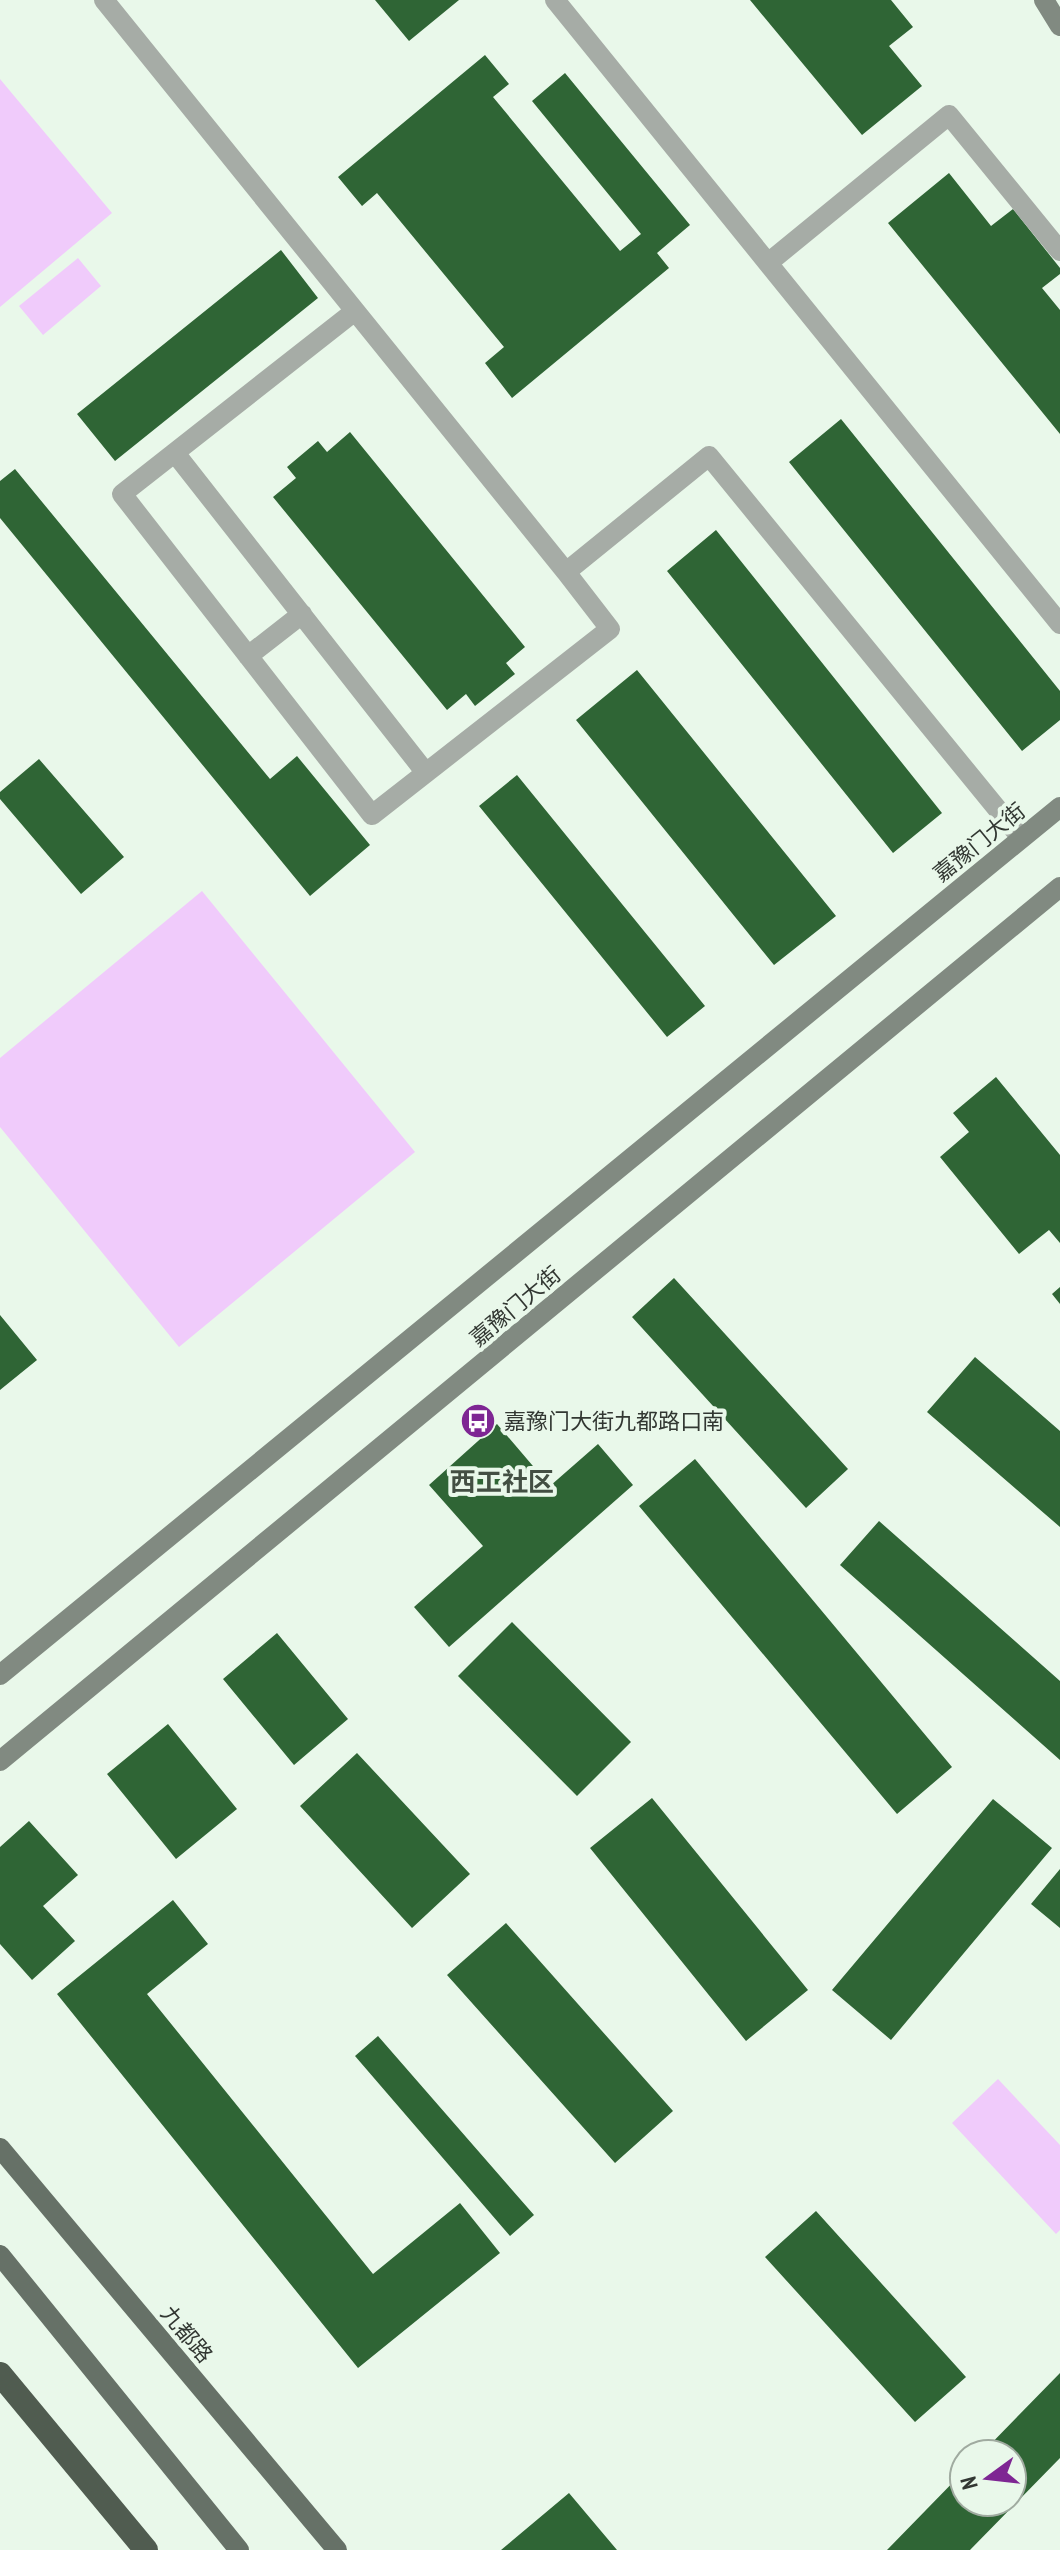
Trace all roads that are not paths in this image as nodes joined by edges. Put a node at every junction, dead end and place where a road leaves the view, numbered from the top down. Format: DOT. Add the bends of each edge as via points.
graph roads {
  1 [pos="104,0"];
  2 [pos="555,0"];
  3 [pos="1044,0"];
  4 [pos="1060,26"];
  5 [pos="1060,251"];
  6 [pos="768,263"];
  7 [pos="355,311"];
  8 [pos="175,453"];
  9 [pos="566,572"];
  10 [pos="302,614"];
  11 [pos="1060,624"];
  12 [pos="248,656"];
  13 [pos="426,773"];
  14 [pos="1060,807"];
  15 [pos="1021,838"];
  16 [pos="1060,887"];
  17 [pos="0,1675"];
  18 [pos="0,1761"];
  19 [pos="0,2148"];
  20 [pos="0,2255"];
  21 [pos="0,2374"];
  22 [pos="146,2550"];
  23 [pos="239,2550"];
  24 [pos="337,2550"];
  1 -- 7 [label="lane"];
  2 -- 6 [label="lane"];
  3 -- 4 [label="main road"];
  5 -- 6 [label="lane" via="949,115"];
  6 -- 11 [label="lane"];
  7 -- 8 [label="lane"];
  7 -- 9 [label="lane"];
  8 -- 10 [label="lane"];
  8 -- 12 [label="lane" via="122,494"];
  9 -- 13 [label="lane" via="610,629"];
  9 -- 15 [label="lane" via="709,456"];
  10 -- 12 [label="lane"];
  10 -- 13 [label="lane"];
  12 -- 13 [label="lane" via="372,815"];
  14 -- 15 [label="main road, 嘉豫门大街"];
  15 -- 17 [label="main road, 嘉豫门大街"];
  16 -- 18 [label="main road, 嘉豫门大街"];
  19 -- 24 [label="main road, 九都路"];
  20 -- 23 [label="main road"];
  21 -- 22 [label="highway"];
}
